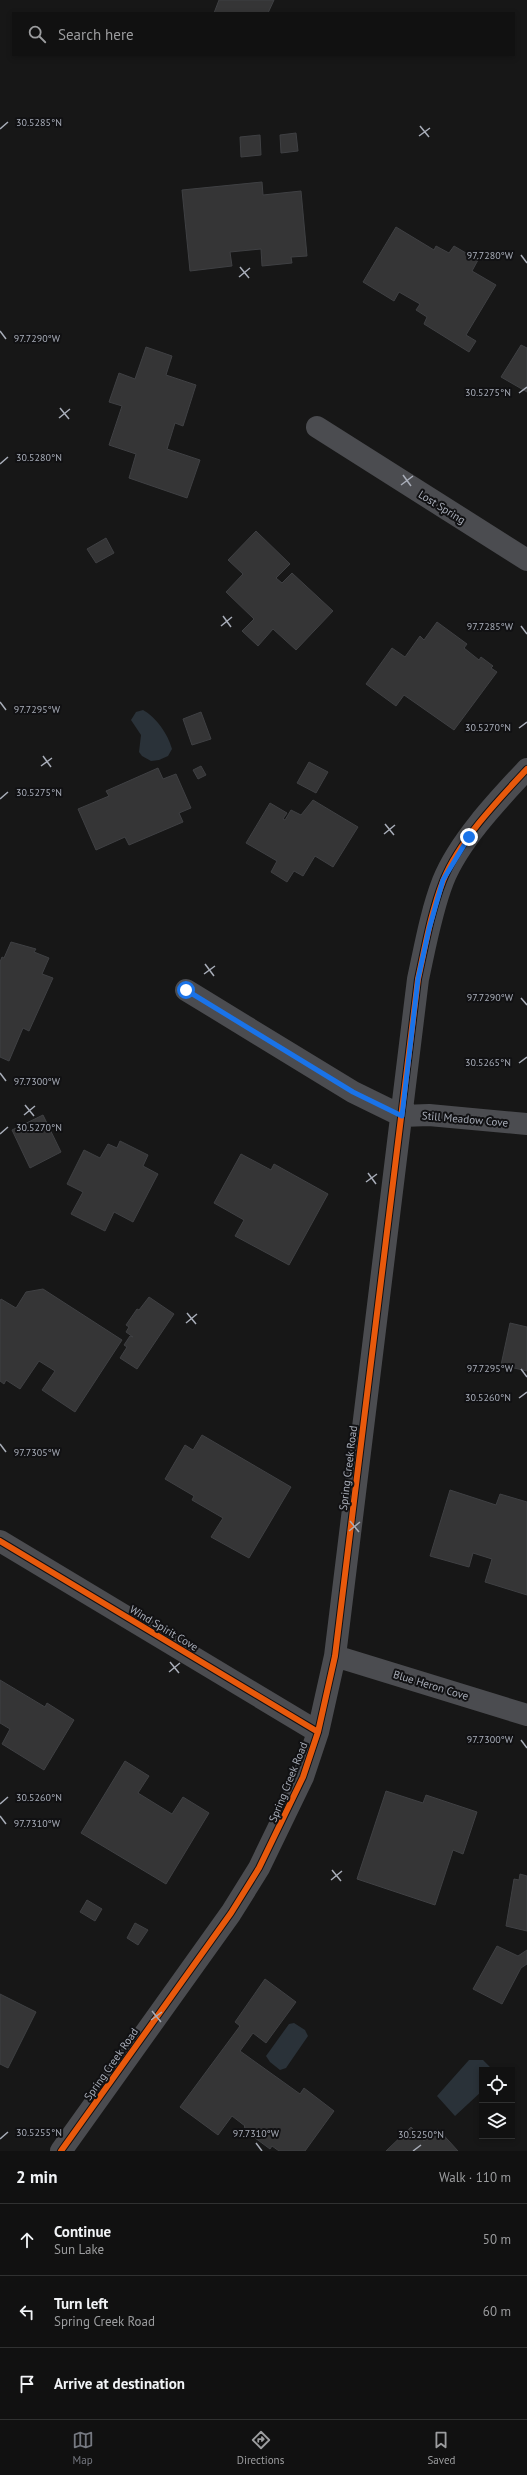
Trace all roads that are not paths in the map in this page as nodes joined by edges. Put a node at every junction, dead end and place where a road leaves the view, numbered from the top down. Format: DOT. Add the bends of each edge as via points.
graph roads {
  1 [pos="317,427"];
  2 [pos="527,560"];
  3 [pos="527,769"];
  4 [pos="186,990"];
  5 [pos="402,1116"];
  6 [pos="527,1124"];
  7 [pos="0,1541"];
  8 [pos="335,1656"];
  9 [pos="527,1715"];
  10 [pos="318,1732"];
  11 [pos="61,2151"];
  1 -- 2 [label="street, Lost Spring"];
  3 -- 5 [label="street, Spring Creek Road" via="500,797 469,837 443,880 418,979"];
  4 -- 5 [label="street" via="353,1092"];
  5 -- 6 [label="street, Still Meadow Cove" via="429,1115"];
  5 -- 8 [label="street, Spring Creek Road"];
  7 -- 10 [label="street, Wind Spirit Cove"];
  8 -- 9 [label="street, Blue Heron Cove"];
  8 -- 10 [label="street, Spring Creek Road"];
  10 -- 11 [label="street, Spring Creek Road" via="303,1777 259,1868 226,1919"];
}
